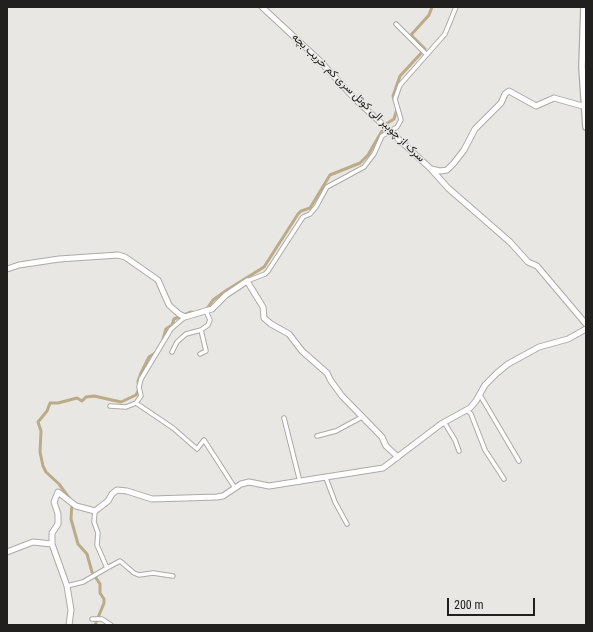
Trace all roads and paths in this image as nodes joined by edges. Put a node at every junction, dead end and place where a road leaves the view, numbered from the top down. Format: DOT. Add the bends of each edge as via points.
graph roads {
  1 [pos="262,7"];
  2 [pos="456,7"];
  3 [pos="584,7"];
  4 [pos="396,24"];
  5 [pos="426,54"];
  6 [pos="585,106"];
  7 [pos="586,127"];
  8 [pos="391,131"];
  9 [pos="431,169"];
  10 [pos="7,269"];
  11 [pos="247,281"];
  12 [pos="206,311"];
  13 [pos="185,317"];
  14 [pos="586,324"];
  15 [pos="586,329"];
  16 [pos="200,330"];
  17 [pos="172,352"];
  18 [pos="200,354"];
  19 [pos="480,395"];
  20 [pos="136,403"];
  21 [pos="110,406"];
  22 [pos="467,410"];
  23 [pos="362,417"];
  24 [pos="284,418"];
  25 [pos="444,422"];
  26 [pos="317,436"];
  27 [pos="459,451"];
  28 [pos="398,458"];
  29 [pos="519,461"];
  30 [pos="326,478"];
  31 [pos="504,479"];
  32 [pos="300,482"];
  33 [pos="235,488"];
  34 [pos="95,511"];
  35 [pos="347,524"];
  36 [pos="52,544"];
  37 [pos="7,552"];
  38 [pos="107,568"];
  39 [pos="173,576"];
  40 [pos="67,586"];
  41 [pos="92,619"];
  42 [pos="69,625"];
  43 [pos="111,625"];
  1 -- 8 [label="street, سرک از چوببر الی کوتل سری کم خریب بچه"];
  2 -- 5 [label="street" via="445,34"];
  3 -- 6 [label="main road" via="582,67"];
  4 -- 5 [label="street"];
  5 -- 8 [label="street" via="400,85 395,99 401,120"];
  6 -- 7 [label="main road"];
  6 -- 9 [label="street, سرک از چوببر الی کوتل سری کم خریب بچه" via="554,98 536,106 509,91 476,129 454,163 446,170"];
  8 -- 9 [label="street, سرک از چوببر الی کوتل سری کم خریب بچه"];
  8 -- 11 [label="street" via="382,136 374,154 364,167 327,187 316,207 303,218 265,274"];
  9 -- 14 [label="street" via="528,262 537,266"];
  10 -- 13 [label="street" via="59,259 118,255 125,257 158,280 170,304"];
  11 -- 12 [label="street"];
  11 -- 23 [label="street" via="263,307 264,318 288,334 302,351 327,373 342,396"];
  12 -- 13 [label="street"];
  12 -- 16 [label="street" via="210,323"];
  13 -- 20 [label="street" via="171,329 142,379 139,387 141,396"];
  15 -- 19 [label="street" via="508,364 494,376"];
  16 -- 17 [label="street" via="186,334"];
  16 -- 18 [label="street" via="206,351"];
  19 -- 22 [label="street"];
  19 -- 29 [label="street"];
  20 -- 21 [label="street" via="126,407"];
  20 -- 33 [label="street" via="173,428 197,449 204,440"];
  22 -- 25 [label="street"];
  22 -- 31 [label="street" via="471,414 485,450"];
  23 -- 26 [label="street" via="336,431"];
  23 -- 28 [label="street"];
  24 -- 32 [label="street"];
  25 -- 27 [label="street"];
  25 -- 28 [label="street"];
  28 -- 30 [label="street" via="375,470"];
  30 -- 32 [label="street"];
  30 -- 35 [label="street"];
  32 -- 33 [label="street" via="269,486 249,482"];
  33 -- 34 [label="street" via="223,496 152,499 117,490"];
  34 -- 36 [label="street" via="76,506 58,492 54,502 58,524 52,532"];
  34 -- 38 [label="street" via="97,545"];
  36 -- 37 [label="street" via="33,542"];
  36 -- 40 [label="street"];
  38 -- 39 [label="street" via="120,561 140,575 153,573"];
  38 -- 40 [label="street" via="83,582"];
  40 -- 42 [label="street" via="71,610"];
  41 -- 43 [label="street" via="102,619"];
}
